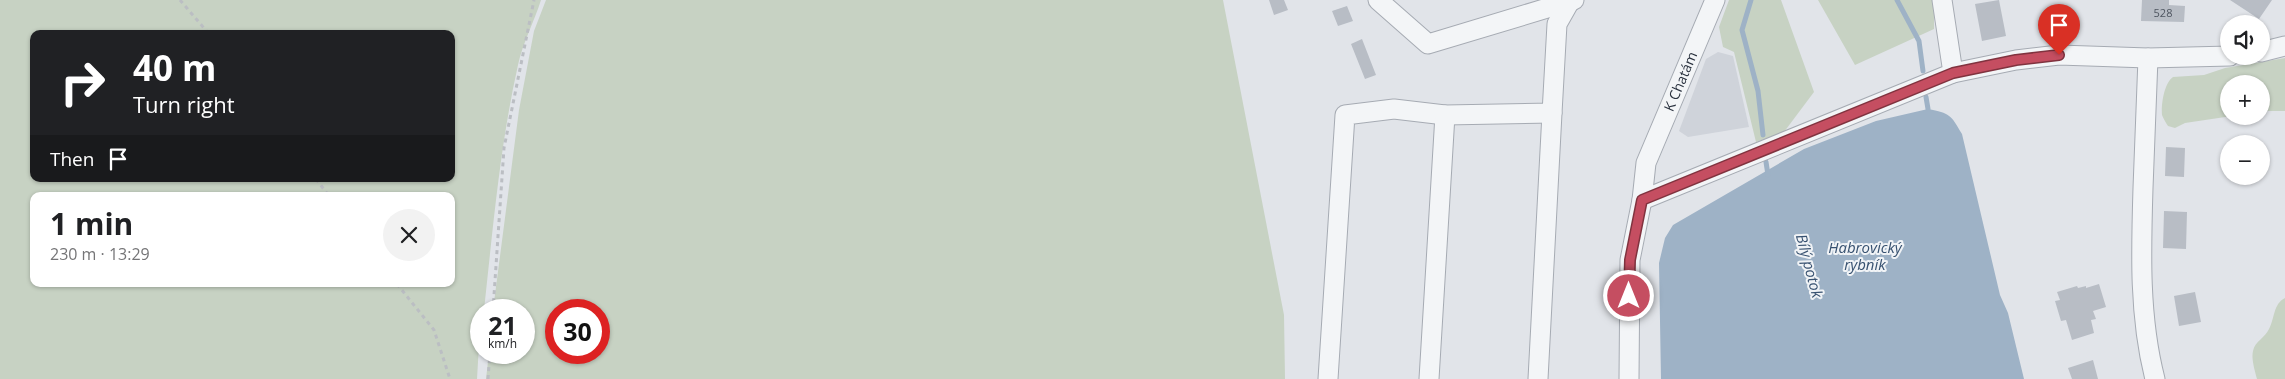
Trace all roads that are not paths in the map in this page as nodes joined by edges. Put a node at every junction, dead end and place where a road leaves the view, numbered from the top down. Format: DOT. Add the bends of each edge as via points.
graph roads {
  1 [pos="1378,0"];
  2 [pos="1572,0"];
  3 [pos="1715,0"];
  4 [pos="1942,0"];
  5 [pos="2285,46"];
  6 [pos="2270,50"];
  7 [pos="2220,56"];
  8 [pos="2148,58"];
  9 [pos="1953,73"];
  10 [pos="1552,113"];
  11 [pos="1445,115"];
  12 [pos="1642,200"];
  13 [pos="1328,379"];
  14 [pos="1429,379"];
  15 [pos="1538,379"];
  16 [pos="1629,379"];
  17 [pos="2154,379"];
  1 -- 2 [label="street" via="1428,44"];
  2 -- 10 [label="street" via="1557,24"];
  3 -- 12 [label="street, K Chatám" via="1646,163"];
  4 -- 9 [label="street"];
  5 -- 6 [label="street"];
  7 -- 8 [label="street"];
  8 -- 9 [label="street" via="2059,55"];
  8 -- 17 [label="street" via="2143,306"];
  9 -- 12 [label="street"];
  10 -- 11 [label="street"];
  10 -- 15 [label="street"];
  11 -- 13 [label="street" via="1394,109 1345,115"];
  11 -- 14 [label="street"];
  12 -- 16 [label="street, K Chatám" via="1630,260"];
}
